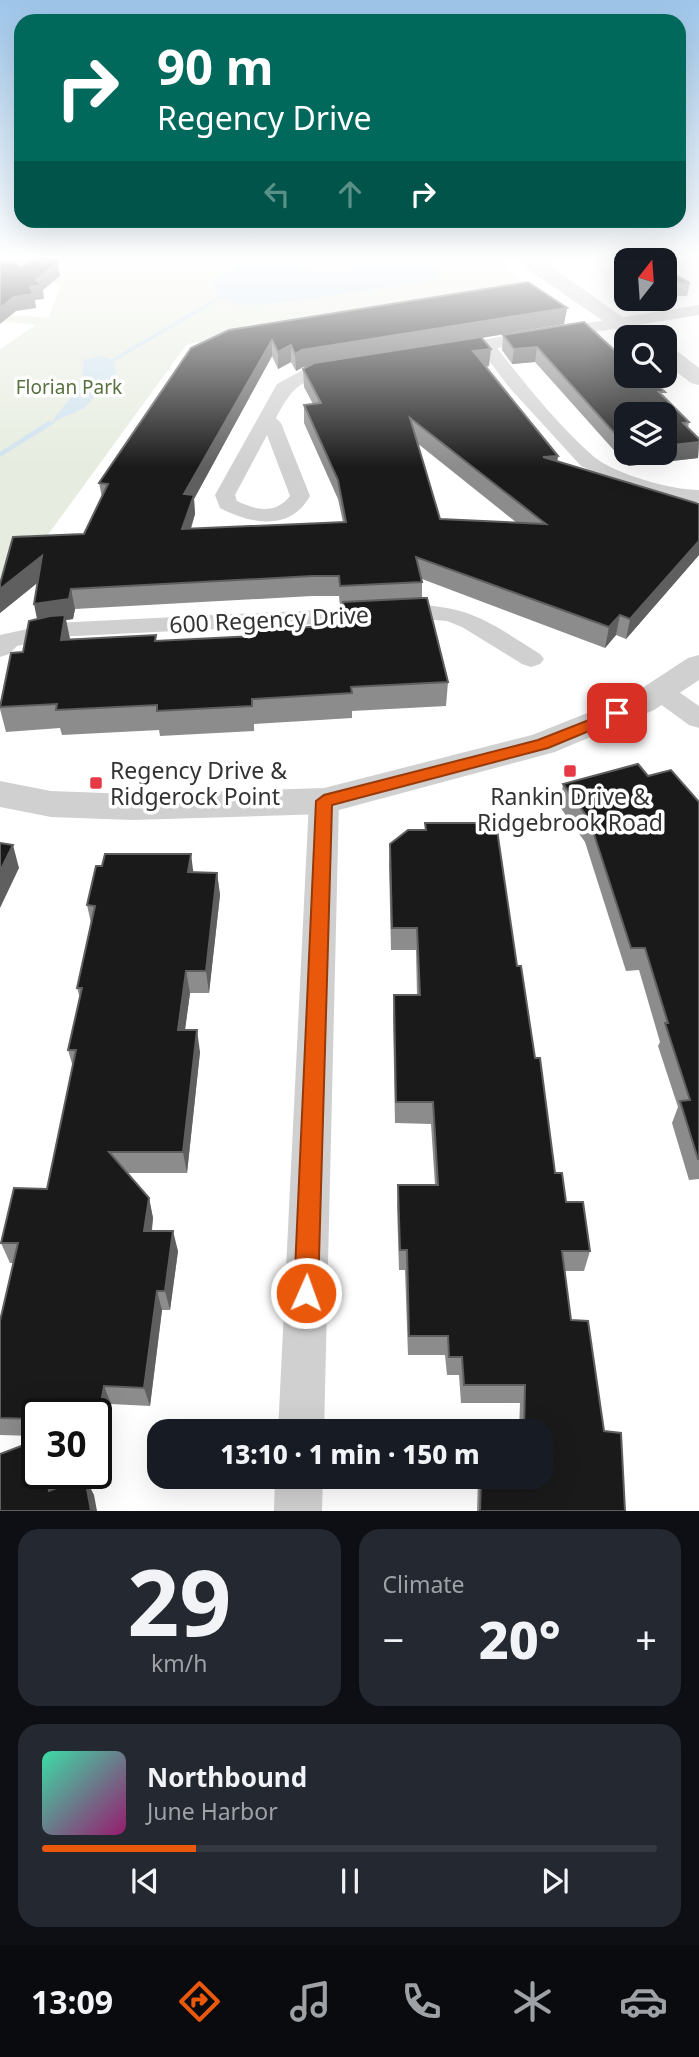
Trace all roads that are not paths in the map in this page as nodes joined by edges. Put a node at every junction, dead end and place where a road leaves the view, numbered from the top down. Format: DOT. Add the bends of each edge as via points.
graph roads {
  1 [pos="611,326"];
  2 [pos="485,344"];
  3 [pos="431,353"];
  4 [pos="677,362"];
  5 [pos="363,365"];
  6 [pos="699,378"];
  7 [pos="267,421"];
  8 [pos="699,478"];
  9 [pos="638,485"];
  10 [pos="699,496"];
  11 [pos="0,649"];
  12 [pos="531,659"];
  13 [pos="699,665"];
  14 [pos="661,692"];
  15 [pos="699,719"];
  16 [pos="0,794"];
  17 [pos="324,801"];
  18 [pos="301,1419"];
  19 [pos="299,1489"];
  20 [pos="298,1511"];
  1 -- 2 [label="street"];
  2 -- 3 [label="street"];
  2 -- 9 [label="street" via="588,462"];
  4 -- 6 [label="street"];
  5 -- 7 [label="street" via="309,374 283,388"];
  7 -- 7 [label="street" via="225,495 227,504 250,515 284,513 296,506 300,496 272,423"];
  8 -- 9 [label="street"];
  9 -- 10 [label="street"];
  11 -- 12 [label="street, 600 Regency Drive" via="9,640 55,630 421,612 450,614 471,622"];
  13 -- 14 [label="street"];
  14 -- 15 [label="street"];
  14 -- 17 [label="street" via="543,744"];
  16 -- 17 [label="street" via="51,804 132,807"];
  17 -- 18 [label="street"];
  19 -- 20 [label="street"];
}
